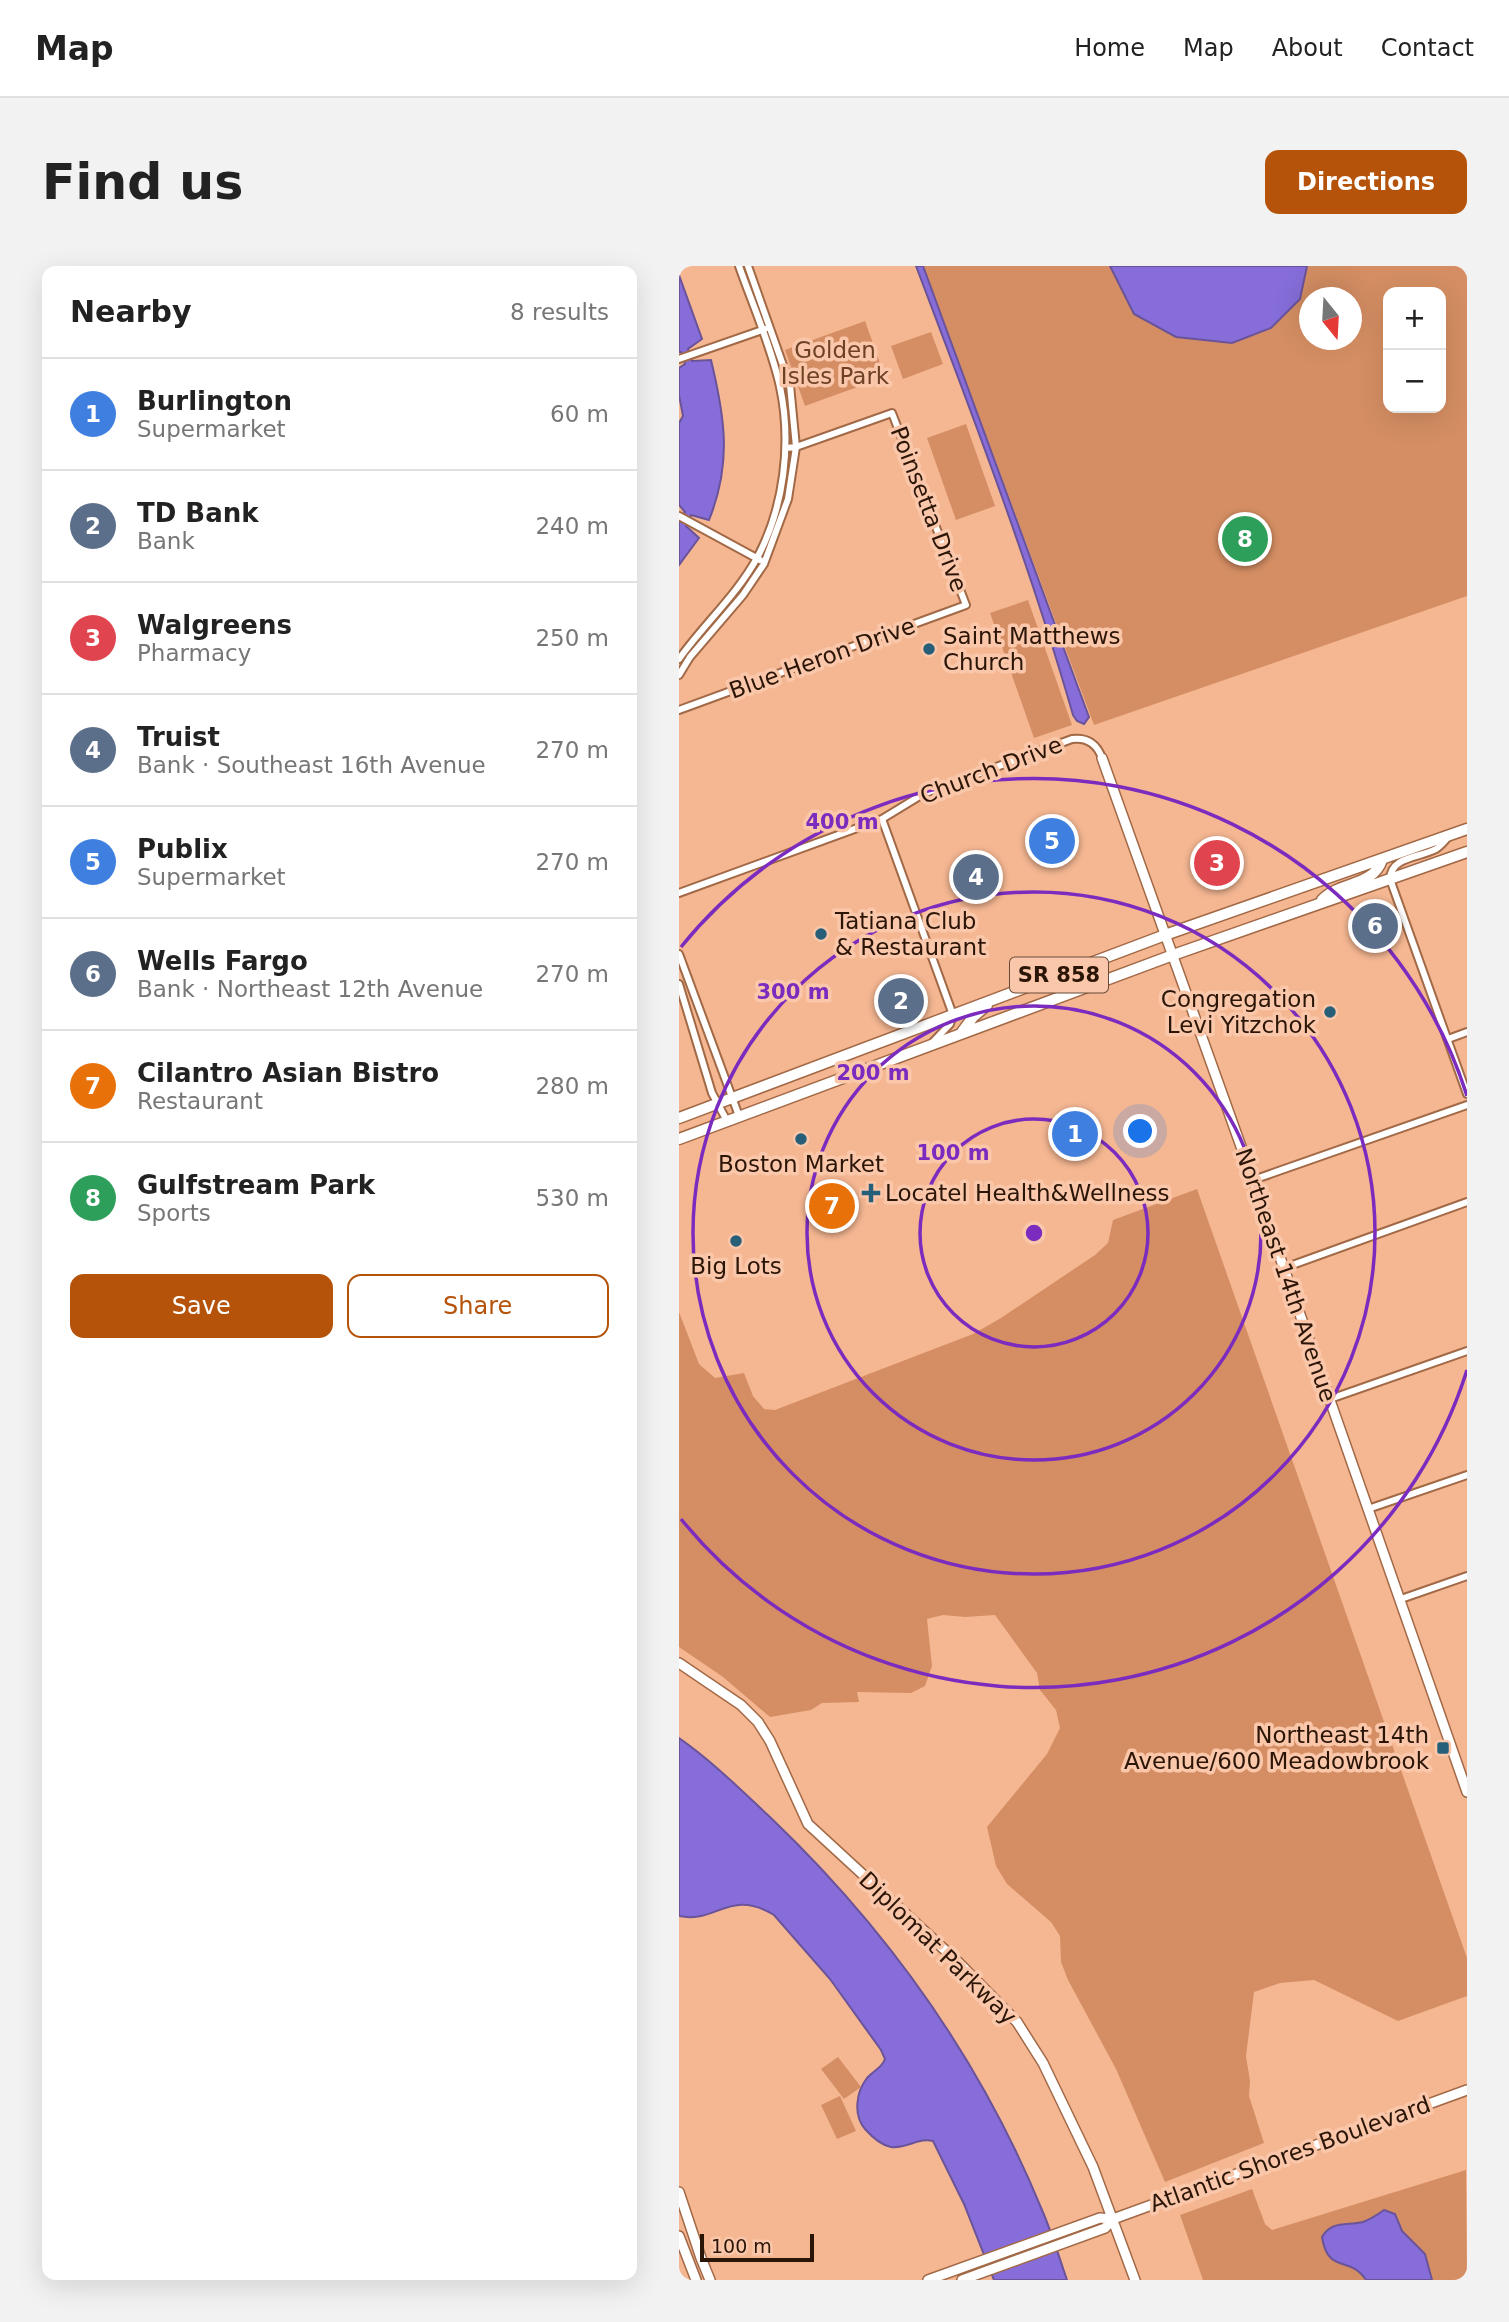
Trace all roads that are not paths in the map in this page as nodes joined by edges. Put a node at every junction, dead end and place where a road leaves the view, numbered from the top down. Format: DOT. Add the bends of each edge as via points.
graph roads {
  1 [pos="739,266"];
  2 [pos="748,266"];
  3 [pos="770,327"];
  4 [pos="761,330"];
  5 [pos="679,359"];
  6 [pos="796,447"];
  7 [pos="786,448"];
  8 [pos="679,516"];
  9 [pos="757,556"];
  10 [pos="764,564"];
  11 [pos="966,606"];
  12 [pos="679,659"];
  13 [pos="679,675"];
  14 [pos="679,710"];
  15 [pos="1102,758"];
  16 [pos="882,819"];
  17 [pos="1467,829"];
  18 [pos="1451,835"];
  19 [pos="1467,852"];
  20 [pos="1382,860"];
  21 [pos="1390,879"];
  22 [pos="679,893"];
  23 [pos="1320,903"];
  24 [pos="1165,935"];
  25 [pos="679,954"];
  26 [pos="1173,955"];
  27 [pos="679,984"];
  28 [pos="996,999"];
  29 [pos="953,1015"];
  30 [pos="1467,1032"];
  31 [pos="961,1033"];
  32 [pos="1448,1039"];
  33 [pos="927,1046"];
  34 [pos="1467,1094"];
  35 [pos="733,1099"];
  36 [pos="718,1104"];
  37 [pos="1467,1105"];
  38 [pos="739,1116"];
  39 [pos="679,1118"];
  40 [pos="727,1121"];
  41 [pos="679,1139"];
  42 [pos="1253,1180"];
  43 [pos="1467,1202"];
  44 [pos="1284,1268"];
  45 [pos="1467,1351"];
  46 [pos="1330,1399"];
  47 [pos="1467,1475"];
  48 [pos="1368,1509"];
  49 [pos="1467,1576"];
  50 [pos="1401,1600"];
  51 [pos="679,1663"];
  52 [pos="1467,1792"];
  53 [pos="1467,2090"];
  54 [pos="679,2192"];
  55 [pos="1113,2219"];
  56 [pos="679,2236"];
  57 [pos="696,2280"];
  58 [pos="710,2280"];
  59 [pos="929,2280"];
  60 [pos="963,2280"];
  61 [pos="1135,2280"];
  1 -- 4 [label="street"];
  2 -- 3 [label="street"];
  3 -- 4 [label="street"];
  3 -- 6 [label="street" via="790,385"];
  4 -- 5 [label="street"];
  4 -- 7 [label="street" via="781,388"];
  6 -- 7 [label="street"];
  6 -- 10 [label="street" via="788,499"];
  6 -- 11 [label="street, Poinsetta Drive" via="892,413"];
  7 -- 9 [label="street" via="778,503"];
  8 -- 9 [label="street"];
  9 -- 10 [label="street"];
  9 -- 12 [label="street"];
  10 -- 13 [label="street"];
  11 -- 14 [label="street, Blue Heron Drive"];
  15 -- 16 [label="street, Church Drive" via="1090,741 1072,739 923,794"];
  15 -- 24 [label="street, Northeast 14th Avenue"];
  16 -- 22 [label="street, Church Drive"];
  16 -- 29 [label="street"];
  17 -- 18 [label="main road, SR 858"];
  18 -- 20 [label="main road, SR 858"];
  18 -- 21 [label="street" via="1434,850 1397,864"];
  19 -- 21 [label="main road, SR 858"];
  20 -- 23 [label="main road" via="1377,873 1331,892"];
  20 -- 24 [label="main road, SR 858"];
  21 -- 23 [label="main road, SR 858"];
  21 -- 32 [label="street"];
  23 -- 26 [label="main road, SR 858"];
  24 -- 26 [label="street, Northeast 14th Avenue"];
  24 -- 28 [label="main road, SR 858"];
  25 -- 35 [label="street"];
  26 -- 31 [label="main road, SR 858"];
  26 -- 42 [label="street, Northeast 14th Avenue"];
  27 -- 36 [label="street"];
  28 -- 29 [label="main road, SR 858"];
  28 -- 31 [label="main road"];
  29 -- 33 [label="street"];
  29 -- 35 [label="main road, SR 858"];
  30 -- 32 [label="street"];
  31 -- 33 [label="main road, SR 858"];
  32 -- 34 [label="street"];
  33 -- 38 [label="main road, SR 858"];
  35 -- 36 [label="main road, SR 858"];
  35 -- 38 [label="street"];
  36 -- 39 [label="main road, SR 858"];
  36 -- 40 [label="street"];
  37 -- 42 [label="street"];
  38 -- 40 [label="main road, SR 858"];
  40 -- 41 [label="main road, SR 858"];
  42 -- 44 [label="street, Northeast 14th Avenue"];
  43 -- 44 [label="street"];
  44 -- 46 [label="street, Northeast 14th Avenue"];
  45 -- 46 [label="street"];
  46 -- 48 [label="street, Northeast 14th Avenue"];
  47 -- 48 [label="street"];
  48 -- 50 [label="street, Northeast 14th Avenue"];
  49 -- 50 [label="street"];
  50 -- 52 [label="street, Northeast 14th Avenue"];
  51 -- 55 [label="street, Diplomat Parkway" via="758,1722 808,1824 1017,2022 1043,2063"];
  53 -- 55 [label="street, Atlantic Shores Boulevard"];
  54 -- 58 [label="street"];
  55 -- 59 [label="street, Atlantic Shores Boulevard" via="1100,2218"];
  55 -- 60 [label="street, Atlantic Shores Boulevard" via="1105,2228"];
  55 -- 61 [label="street, Diplomat Parkway"];
  56 -- 57 [label="street"];
}
